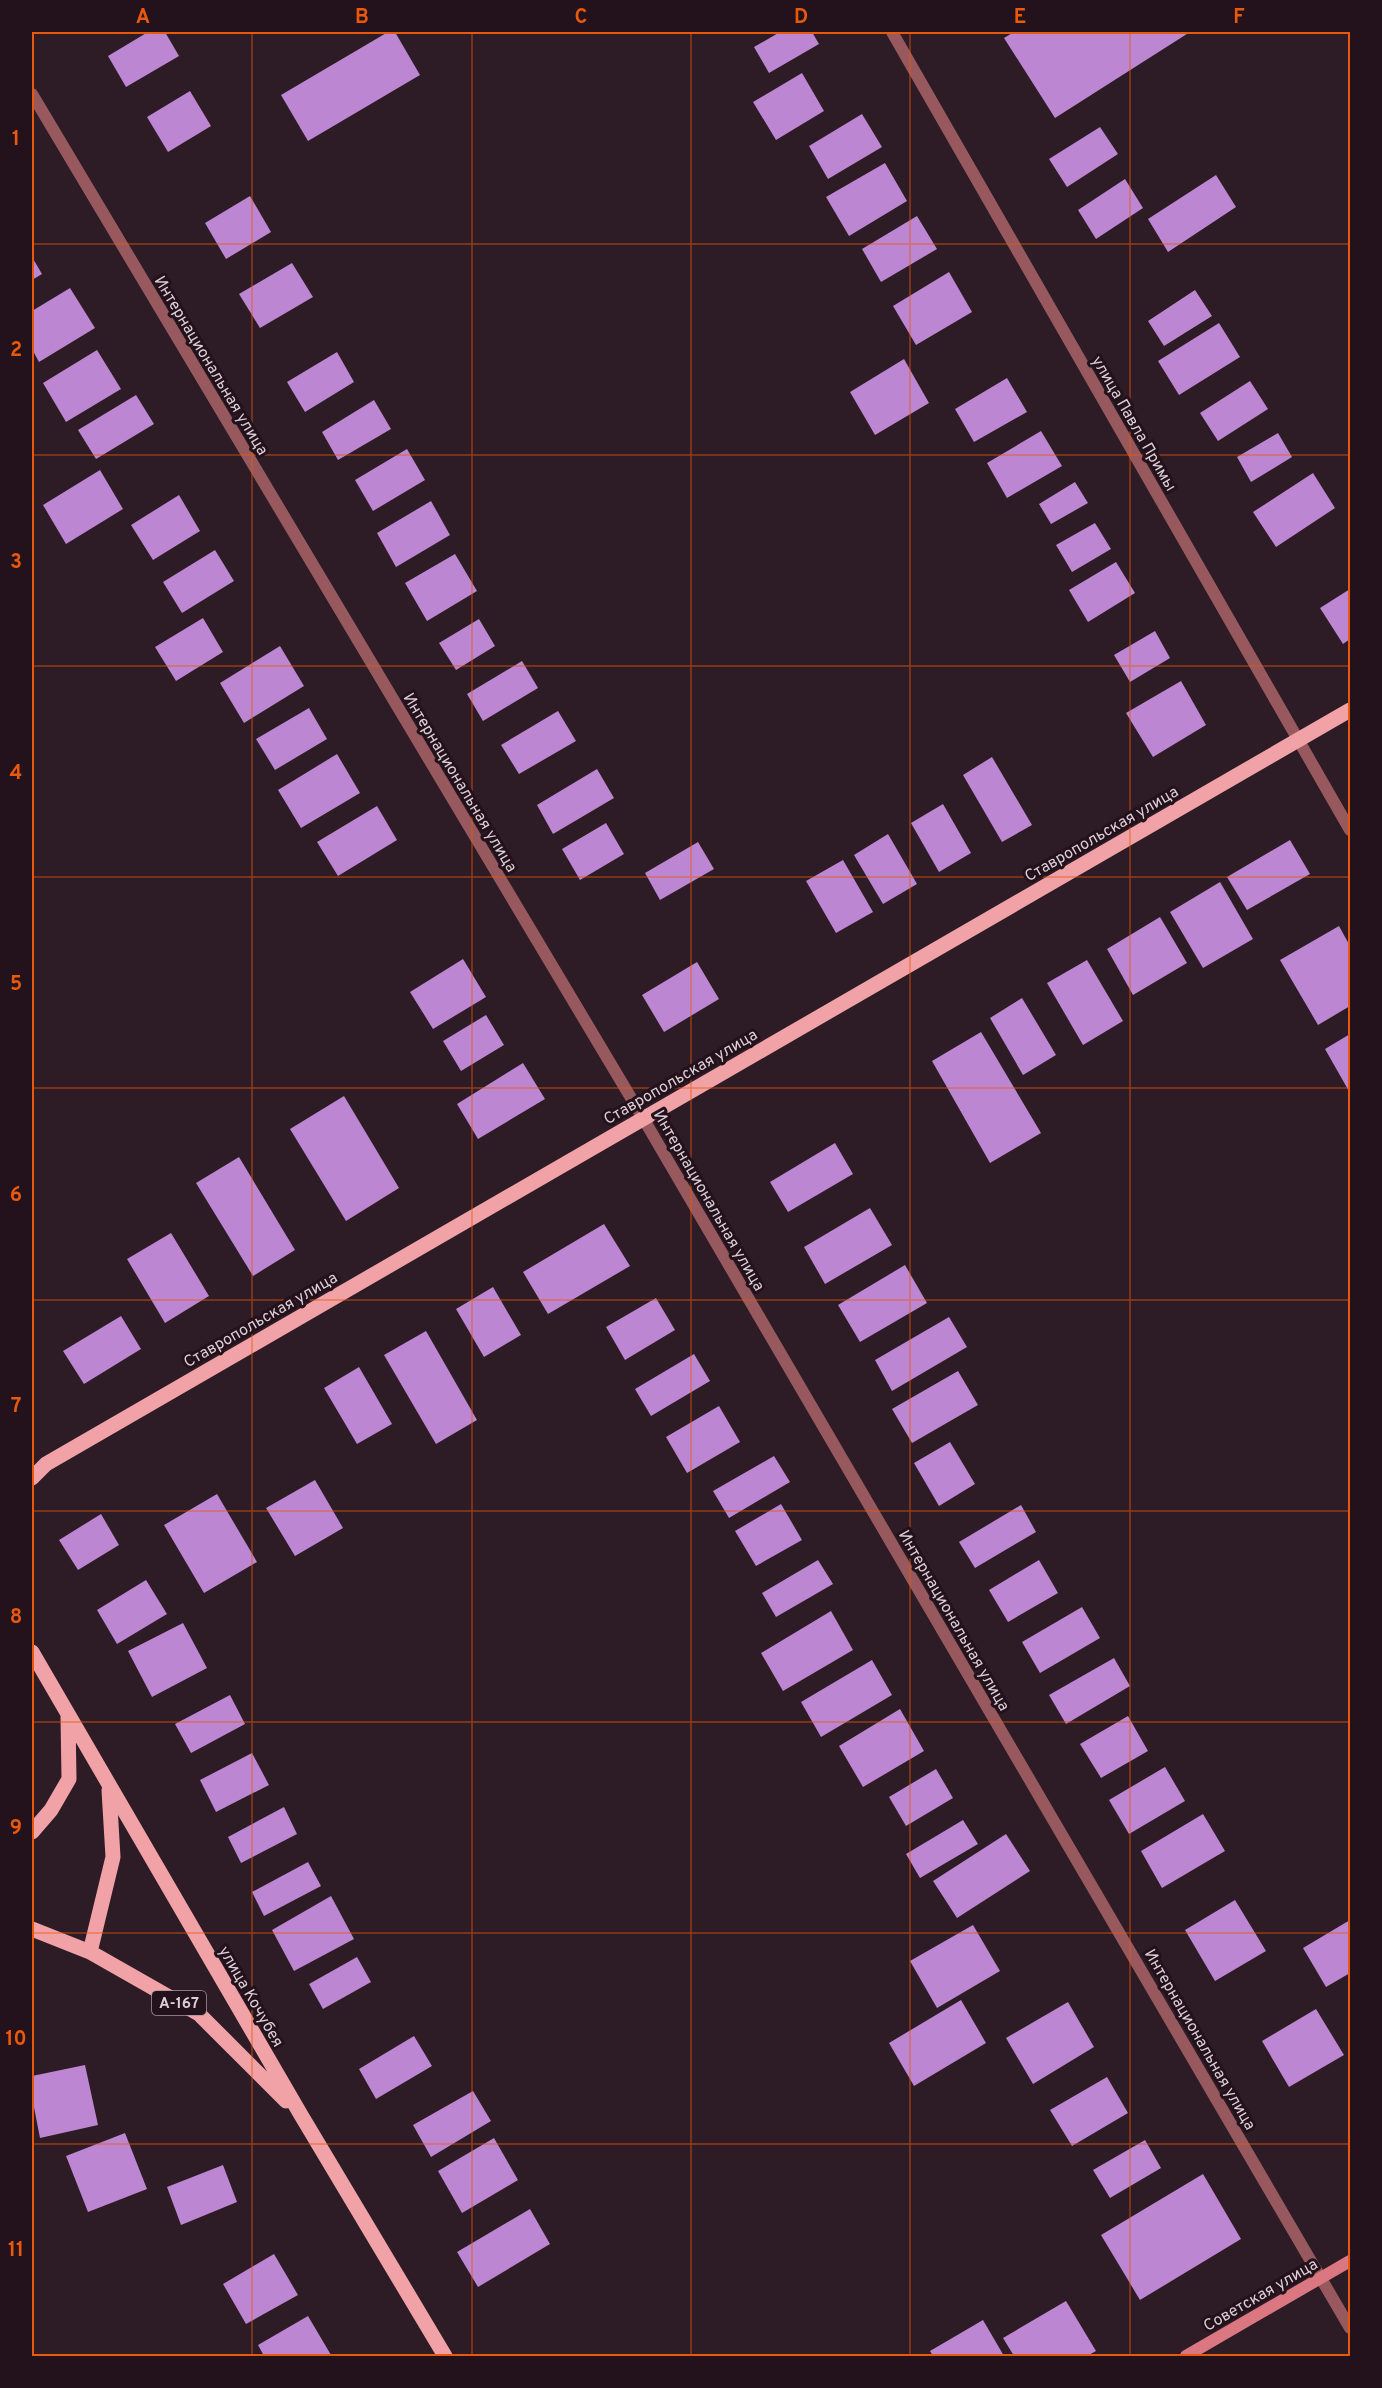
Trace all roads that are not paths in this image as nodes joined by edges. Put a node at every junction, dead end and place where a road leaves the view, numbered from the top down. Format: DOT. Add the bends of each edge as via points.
graph roads {
  1 [pos="892,32"];
  2 [pos="32,94"];
  3 [pos="1350,710"];
  4 [pos="1297,741"];
  5 [pos="1350,831"];
  6 [pos="643,1118"];
  7 [pos="32,1477"];
  8 [pos="32,1652"];
  9 [pos="68,1714"];
  10 [pos="109,1785"];
  11 [pos="32,1832"];
  12 [pos="32,1929"];
  13 [pos="90,1952"];
  14 [pos="301,2115"];
  15 [pos="1350,2260"];
  16 [pos="1321,2278"];
  17 [pos="1350,2328"];
  18 [pos="445,2356"];
  19 [pos="1186,2356"];
  1 -- 4 [label="street, улица Павла Примы"];
  2 -- 6 [label="street, Интернациональная улица"];
  3 -- 4 [label="main road, Ставропольская улица"];
  4 -- 5 [label="street, улица Павла Примы"];
  4 -- 6 [label="main road, Ставропольская улица"];
  6 -- 7 [label="main road, Ставропольская улица" via="46,1464"];
  6 -- 16 [label="street, Интернациональная улица"];
  8 -- 9 [label="main road, улица Кочубея"];
  9 -- 10 [label="main road, улица Кочубея"];
  9 -- 11 [label="main road" via="69,1779"];
  10 -- 13 [label="main road" via="114,1857"];
  10 -- 14 [label="main road, улица Кочубея"];
  12 -- 13 [label="main road, А-167"];
  13 -- 14 [label="main road, А-167" via="199,2014"];
  14 -- 18 [label="main road, улица Кочубея / А-167"];
  15 -- 16 [label="street, Советская улица"];
  16 -- 17 [label="street, Интернациональная улица"];
  16 -- 19 [label="street, Советская улица"];
}
